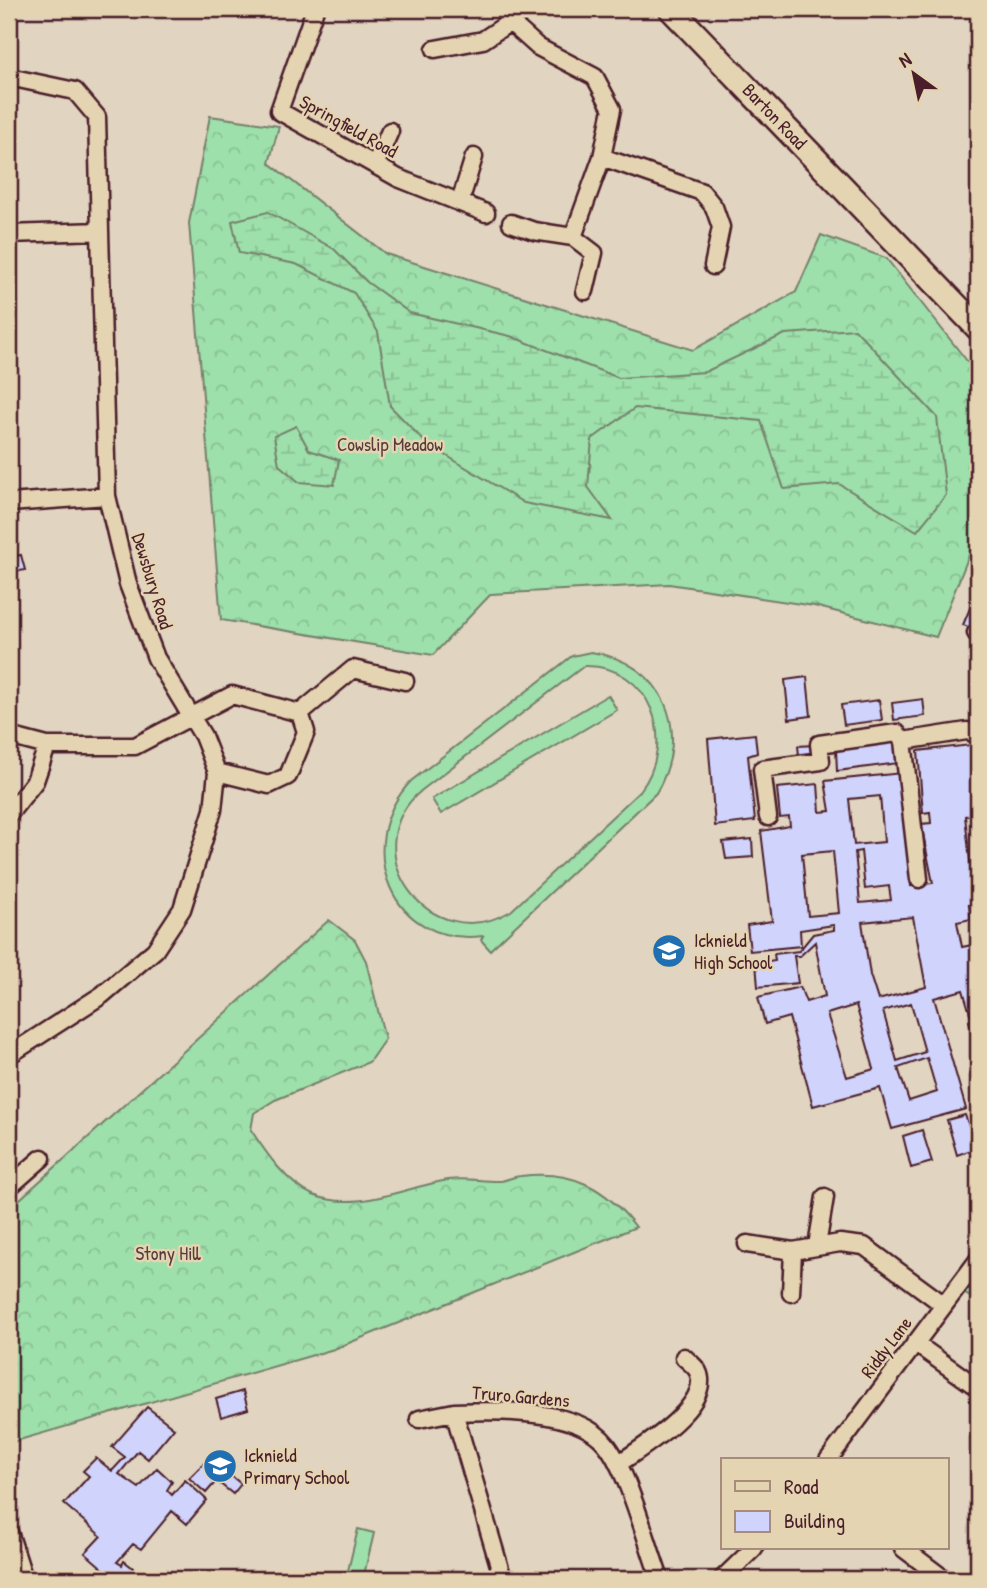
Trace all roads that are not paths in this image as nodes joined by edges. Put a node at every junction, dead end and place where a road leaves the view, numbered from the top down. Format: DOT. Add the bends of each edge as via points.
graph roads {
  1 [pos="315,9"];
  2 [pos="671,9"];
  3 [pos="506,15"];
  4 [pos="435,50"];
  5 [pos="9,77"];
  6 [pos="390,131"];
  7 [pos="474,156"];
  8 [pos="602,157"];
  9 [pos="375,165"];
  10 [pos="460,202"];
  11 [pos="486,212"];
  12 [pos="511,223"];
  13 [pos="100,231"];
  14 [pos="9,234"];
  15 [pos="573,237"];
  16 [pos="713,266"];
  17 [pos="585,291"];
  18 [pos="978,328"];
  19 [pos="107,496"];
  20 [pos="9,503"];
  21 [pos="405,681"];
  22 [pos="300,713"];
  23 [pos="189,717"];
  24 [pos="978,734"];
  25 [pos="9,736"];
  26 [pos="903,741"];
  27 [pos="47,746"];
  28 [pos="217,772"];
  29 [pos="9,814"];
  30 [pos="768,817"];
  31 [pos="919,879"];
  32 [pos="9,1055"];
  33 [pos="42,1158"];
  34 [pos="9,1187"];
  35 [pos="825,1197"];
  36 [pos="747,1244"];
  37 [pos="817,1246"];
  38 [pos="793,1251"];
  39 [pos="978,1260"];
  40 [pos="791,1293"];
  41 [pos="944,1305"];
  42 [pos="915,1343"];
  43 [pos="684,1357"];
  44 [pos="978,1388"];
  45 [pos="454,1412"];
  46 [pos="419,1419"];
  47 [pos="829,1458"];
  48 [pos="618,1464"];
  49 [pos="9,1532"];
  50 [pos="752,1550"];
  51 [pos="907,1550"];
  52 [pos="23,1579"];
  53 [pos="503,1579"];
  54 [pos="660,1579"];
  55 [pos="722,1579"];
  56 [pos="944,1579"];
  1 -- 9 [label="street, Springfield Road" via="279,111"];
  2 -- 18 [label="highway, Barton Road"];
  3 -- 4 [label="street" via="483,40"];
  3 -- 8 [label="street" via="538,47 595,77 612,109"];
  5 -- 13 [label="street, Dewsbury Road" via="75,92 97,117"];
  6 -- 9 [label="street"];
  7 -- 10 [label="street"];
  8 -- 15 [label="street"];
  8 -- 16 [label="street" via="702,192 721,227"];
  9 -- 10 [label="street, Springfield Road"];
  10 -- 11 [label="street, Springfield Road"];
  12 -- 15 [label="street"];
  13 -- 14 [label="street"];
  13 -- 19 [label="street, Dewsbury Road"];
  15 -- 17 [label="street" via="594,253"];
  19 -- 20 [label="street"];
  19 -- 23 [label="street, Dewsbury Road" via="128,584 156,658"];
  21 -- 22 [label="street" via="353,669"];
  22 -- 23 [label="street" via="232,695"];
  22 -- 28 [label="street" via="306,732 288,776 269,785"];
  23 -- 27 [label="street" via="135,746"];
  23 -- 28 [label="street, Dewsbury Road" via="203,736"];
  24 -- 26 [label="street" via="967,731"];
  25 -- 27 [label="street"];
  26 -- 30 [label="street" via="897,733 819,744 821,761 762,769"];
  26 -- 31 [label="street"];
  27 -- 29 [label="street" via="35,781"];
  28 -- 32 [label="street, Dewsbury Road" via="213,810 182,909 155,950 102,995"];
  33 -- 34 [label="street"];
  35 -- 37 [label="street"];
  36 -- 38 [label="street"];
  37 -- 38 [label="street"];
  37 -- 41 [label="street" via="864,1246"];
  38 -- 40 [label="street"];
  39 -- 41 [label="street, Riddy Lane"];
  41 -- 42 [label="street, Riddy Lane"];
  42 -- 44 [label="street"];
  42 -- 47 [label="street, Riddy Lane"];
  43 -- 48 [label="street" via="698,1369 698,1392 668,1429"];
  45 -- 46 [label="street"];
  45 -- 48 [label="street, Truro Gardens" via="503,1411 578,1422 606,1444"];
  45 -- 53 [label="street, Truro Gardens"];
  48 -- 54 [label="street, Truro Gardens"];
  49 -- 52 [label="street"];
  50 -- 55 [label="street"];
  51 -- 56 [label="street"];
}
